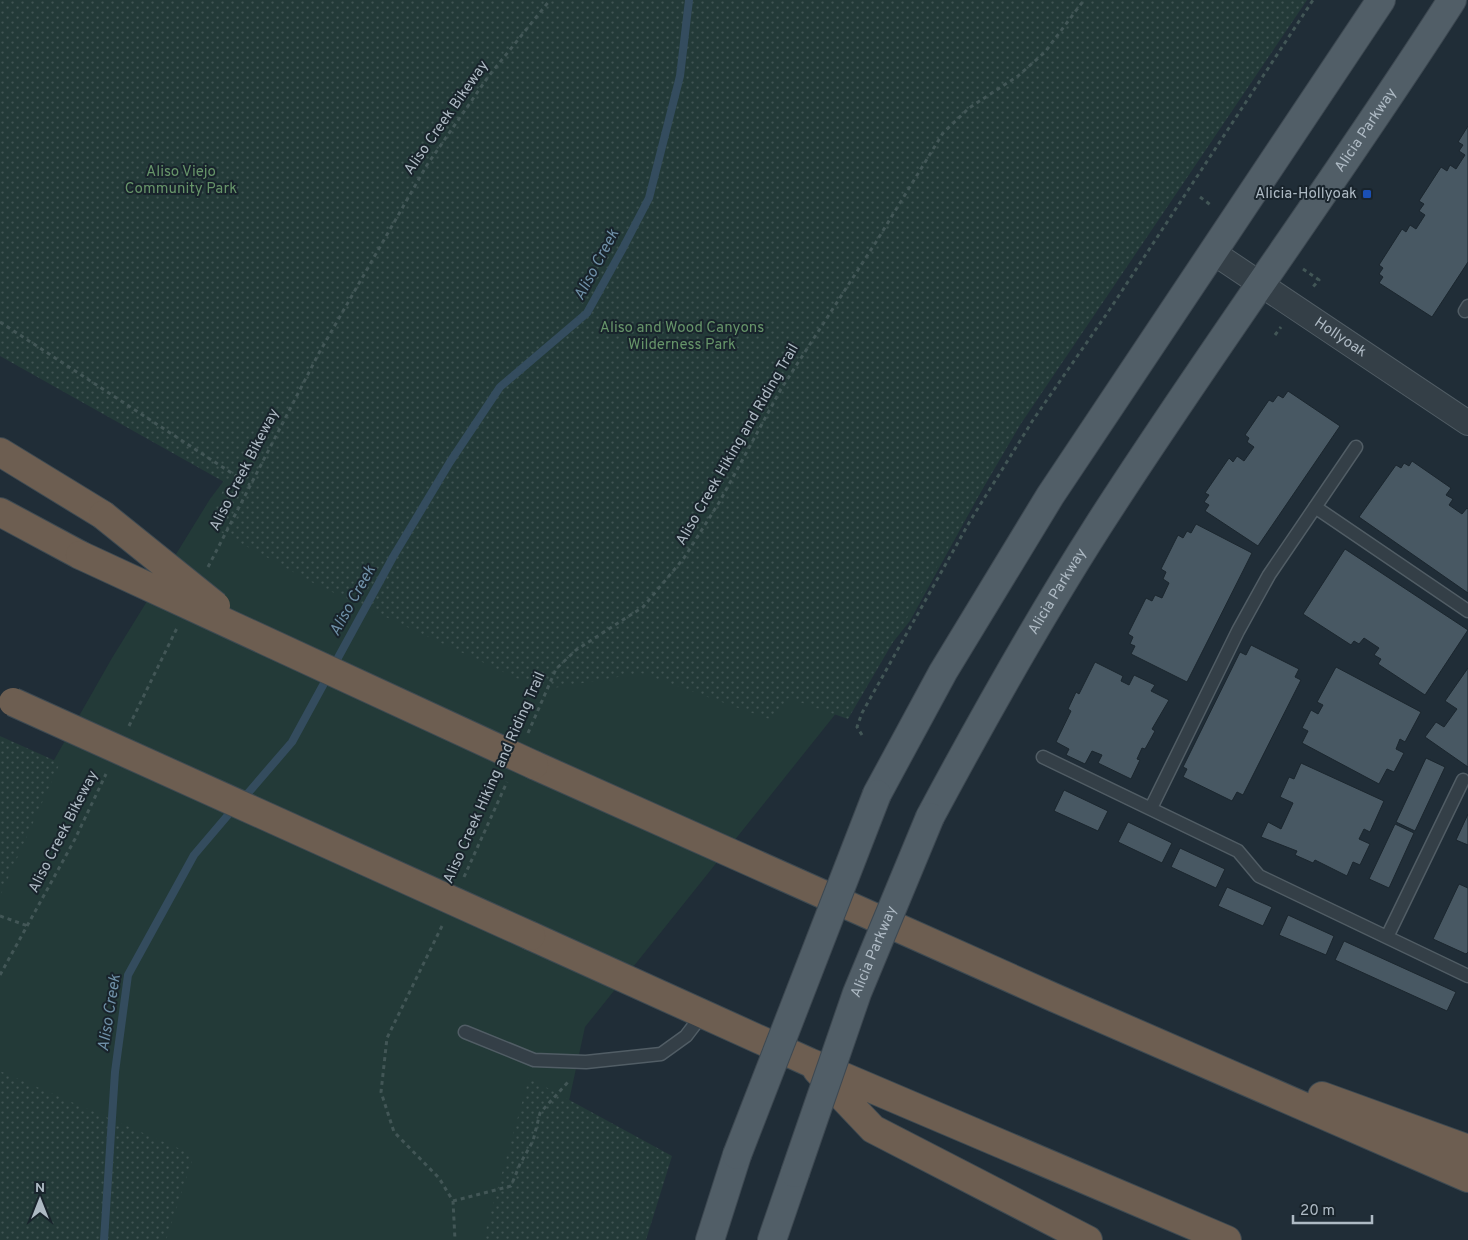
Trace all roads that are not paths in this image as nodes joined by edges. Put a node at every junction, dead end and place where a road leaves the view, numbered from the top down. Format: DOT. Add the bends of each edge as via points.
graph roads {
  1 [pos="1381,0"];
  2 [pos="1452,0"];
  3 [pos="1214,253"];
  4 [pos="1261,284"];
  5 [pos="1468,423"];
  6 [pos="1356,447"];
  7 [pos="0,452"];
  8 [pos="1315,507"];
  9 [pos="0,512"];
  10 [pos="1468,611"];
  11 [pos="249,632"];
  12 [pos="4,698"];
  13 [pos="1043,757"];
  14 [pos="1463,780"];
  15 [pos="1151,808"];
  16 [pos="1387,937"];
  17 [pos="1468,976"];
  18 [pos="1055,998"];
  19 [pos="702,1014"];
  20 [pos="465,1032"];
  21 [pos="809,1062"];
  22 [pos="1468,1149"];
  23 [pos="1468,1178"];
  24 [pos="710,1240"];
  25 [pos="772,1240"];
  26 [pos="1088,1240"];
  27 [pos="1226,1240"];
  1 -- 3 [label="main road"];
  2 -- 4 [label="main road, Alicia Parkway"];
  3 -- 4 [label="street, Hollyoak"];
  3 -- 24 [label="main road, bridge" via="1050,496 943,672 878,794 737,1155"];
  4 -- 5 [label="street, Hollyoak"];
  4 -- 25 [label="main road, Alicia Parkway, bridge" via="1098,526 993,699 930,817 857,992"];
  6 -- 8 [label="lane"];
  7 -- 11 [label="highway, bridge" via="103,515"];
  8 -- 10 [label="lane"];
  8 -- 15 [label="lane" via="1260,591"];
  9 -- 11 [label="highway, bridge" via="80,555"];
  11 -- 18 [label="highway, bridge" via="592,792"];
  12 -- 19 [label="highway, bridge"];
  13 -- 15 [label="lane"];
  14 -- 16 [label="lane"];
  15 -- 16 [label="lane" via="1238,851 1259,876"];
  16 -- 17 [label="lane"];
  18 -- 22 [label="highway"];
  18 -- 23 [label="highway"];
  19 -- 20 [label="lane" via="686,1036 661,1054 586,1062 534,1060"];
  19 -- 21 [label="highway"];
  21 -- 26 [label="highway" via="874,1129"];
  21 -- 27 [label="highway"];
}
